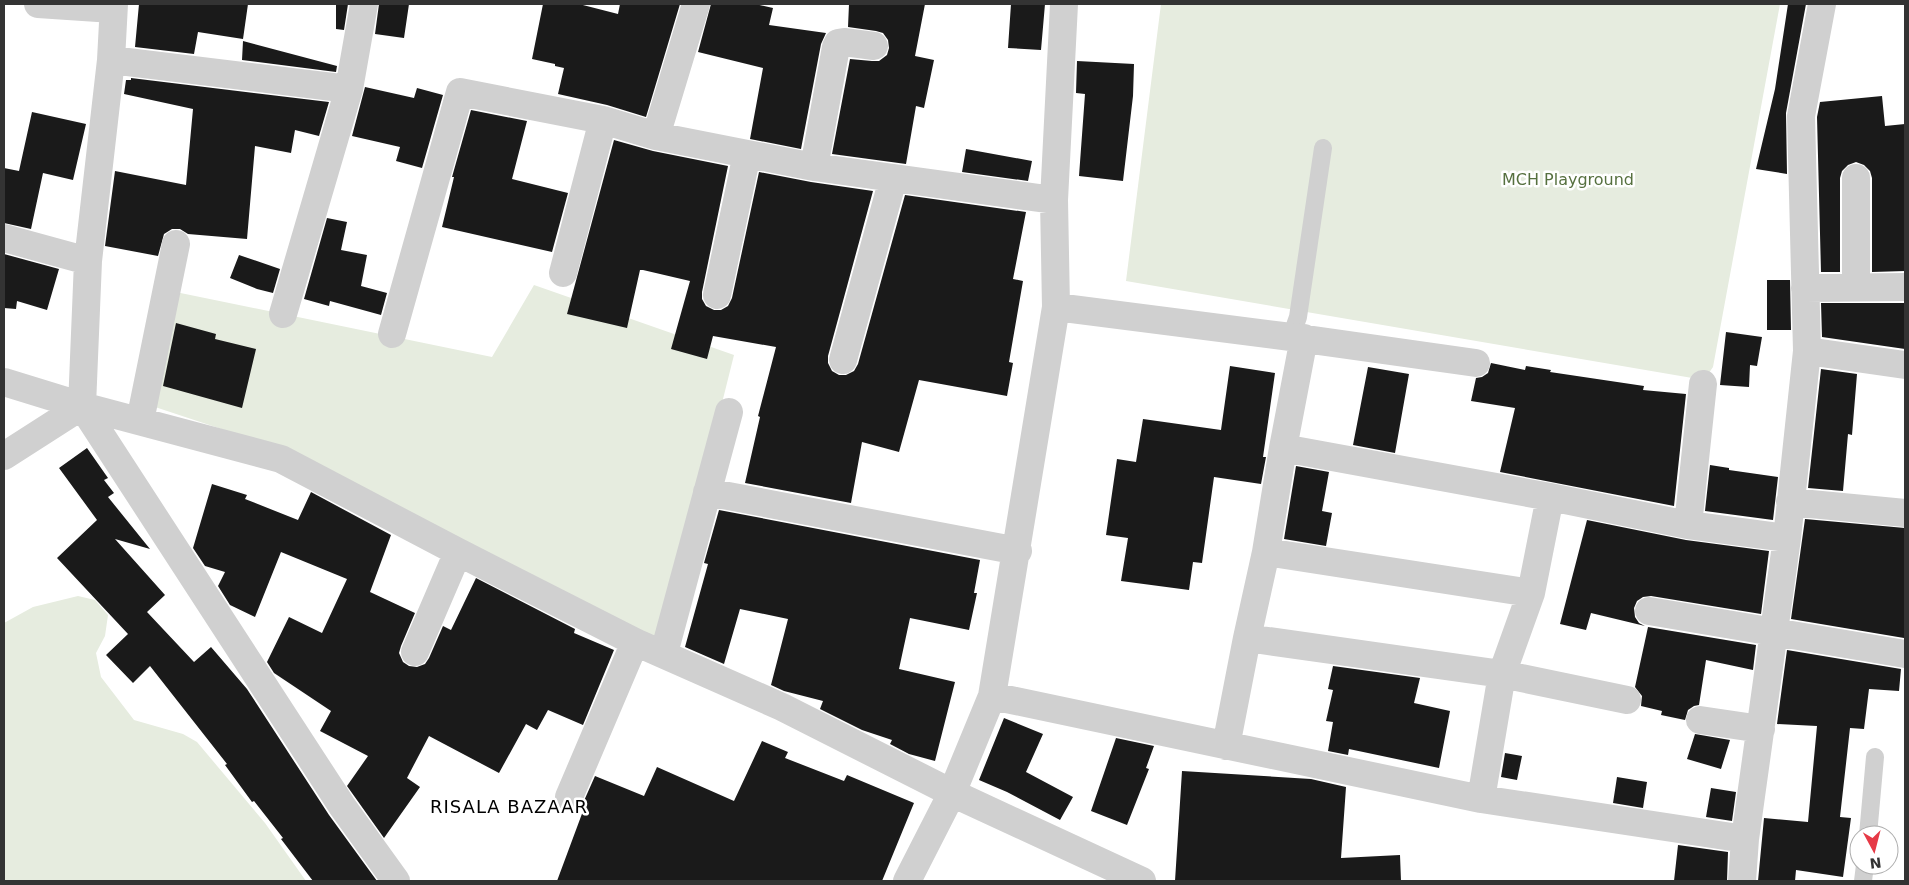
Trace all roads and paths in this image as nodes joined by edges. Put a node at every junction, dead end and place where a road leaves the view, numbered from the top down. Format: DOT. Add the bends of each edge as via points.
graph roads {
  1 [pos="38,4"];
  2 [pos="364,4"];
  3 [pos="696,4"];
  4 [pos="1064,4"];
  5 [pos="1822,4"];
  6 [pos="113,7"];
  7 [pos="874,46"];
  8 [pos="111,60"];
  9 [pos="349,89"];
  10 [pos="603,120"];
  11 [pos="656,136"];
  12 [pos="1323,148"];
  13 [pos="747,154"];
  14 [pos="814,168"];
  15 [pos="1856,178"];
  16 [pos="893,179"];
  17 [pos="1054,200"];
  18 [pos="4,238"];
  19 [pos="176,244"];
  20 [pos="88,261"];
  21 [pos="563,273"];
  22 [pos="1905,287"];
  23 [pos="1806,288"];
  24 [pos="1856,288"];
  25 [pos="717,295"];
  26 [pos="1056,308"];
  27 [pos="283,314"];
  28 [pos="392,334"];
  29 [pos="1298,338"];
  30 [pos="1807,351"];
  31 [pos="843,360"];
  32 [pos="1476,363"];
  33 [pos="1905,364"];
  34 [pos="4,382"];
  35 [pos="1703,384"];
  36 [pos="82,406"];
  37 [pos="729,412"];
  38 [pos="140,421"];
  39 [pos="1283,448"];
  40 [pos="4,456"];
  41 [pos="707,492"];
  42 [pos="1550,497"];
  43 [pos="1790,502"];
  44 [pos="1905,513"];
  45 [pos="1688,524"];
  46 [pos="1787,538"];
  47 [pos="1018,551"];
  48 [pos="458,552"];
  49 [pos="1266,552"];
  50 [pos="1531,593"];
  51 [pos="1649,611"];
  52 [pos="1775,632"];
  53 [pos="1246,638"];
  54 [pos="635,642"];
  55 [pos="415,652"];
  56 [pos="664,653"];
  57 [pos="1905,654"];
  58 [pos="1502,674"];
  59 [pos="992,696"];
  60 [pos="1627,700"];
  61 [pos="1700,720"];
  62 [pos="1761,728"];
  63 [pos="1226,746"];
  64 [pos="1875,757"];
  65 [pos="952,793"];
  66 [pos="569,797"];
  67 [pos="1481,799"];
  68 [pos="1869,825"];
  69 [pos="1745,839"];
  70 [pos="396,881"];
  71 [pos="907,881"];
  72 [pos="1142,881"];
  73 [pos="1742,881"];
  1 -- 6 [label="street"];
  2 -- 9 [label="street"];
  3 -- 11 [label="street"];
  4 -- 17 [label="street"];
  5 -- 23 [label="street" via="1801,116"];
  6 -- 8 [label="street"];
  7 -- 14 [label="street" via="844,42 836,47"];
  8 -- 9 [label="street"];
  8 -- 20 [label="street"];
  9 -- 27 [label="street"];
  10 -- 11 [label="street"];
  10 -- 21 [label="street"];
  10 -- 28 [label="street" via="460,92"];
  11 -- 13 [label="street"];
  12 -- 29 [label="lane" via="1298,317"];
  13 -- 14 [label="street"];
  13 -- 25 [label="street"];
  14 -- 16 [label="street"];
  15 -- 24 [label="street"];
  16 -- 17 [label="street"];
  16 -- 31 [label="street"];
  17 -- 26 [label="street"];
  18 -- 20 [label="street"];
  19 -- 38 [label="street"];
  20 -- 36 [label="street"];
  22 -- 24 [label="street"];
  23 -- 24 [label="street"];
  23 -- 30 [label="street"];
  26 -- 29 [label="street"];
  26 -- 47 [label="street"];
  29 -- 32 [label="street"];
  29 -- 39 [label="street"];
  30 -- 33 [label="street"];
  30 -- 43 [label="street"];
  34 -- 36 [label="street"];
  35 -- 45 [label="street"];
  36 -- 38 [label="street"];
  36 -- 40 [label="street"];
  36 -- 70 [label="street" via="342,806"];
  37 -- 41 [label="street"];
  38 -- 48 [label="street" via="281,459"];
  39 -- 42 [label="street"];
  39 -- 49 [label="street"];
  41 -- 47 [label="street"];
  41 -- 56 [label="street"];
  42 -- 45 [label="street"];
  42 -- 50 [label="street"];
  43 -- 44 [label="street"];
  43 -- 46 [label="street"];
  45 -- 46 [label="street"];
  46 -- 52 [label="street"];
  47 -- 59 [label="street"];
  48 -- 54 [label="street"];
  48 -- 55 [label="street"];
  49 -- 50 [label="street"];
  49 -- 53 [label="street"];
  50 -- 58 [label="street"];
  51 -- 52 [label="street"];
  52 -- 57 [label="street"];
  52 -- 62 [label="street"];
  53 -- 58 [label="street"];
  53 -- 63 [label="street"];
  54 -- 56 [label="street"];
  54 -- 66 [label="street"];
  56 -- 65 [label="street" via="782,707"];
  58 -- 60 [label="street"];
  58 -- 67 [label="street"];
  59 -- 63 [label="street"];
  59 -- 65 [label="street"];
  61 -- 62 [label="street"];
  62 -- 69 [label="street"];
  63 -- 67 [label="street"];
  64 -- 68 [label="lane"];
  65 -- 71 [label="street"];
  65 -- 72 [label="street"];
  67 -- 69 [label="street"];
  69 -- 73 [label="street"];
}
